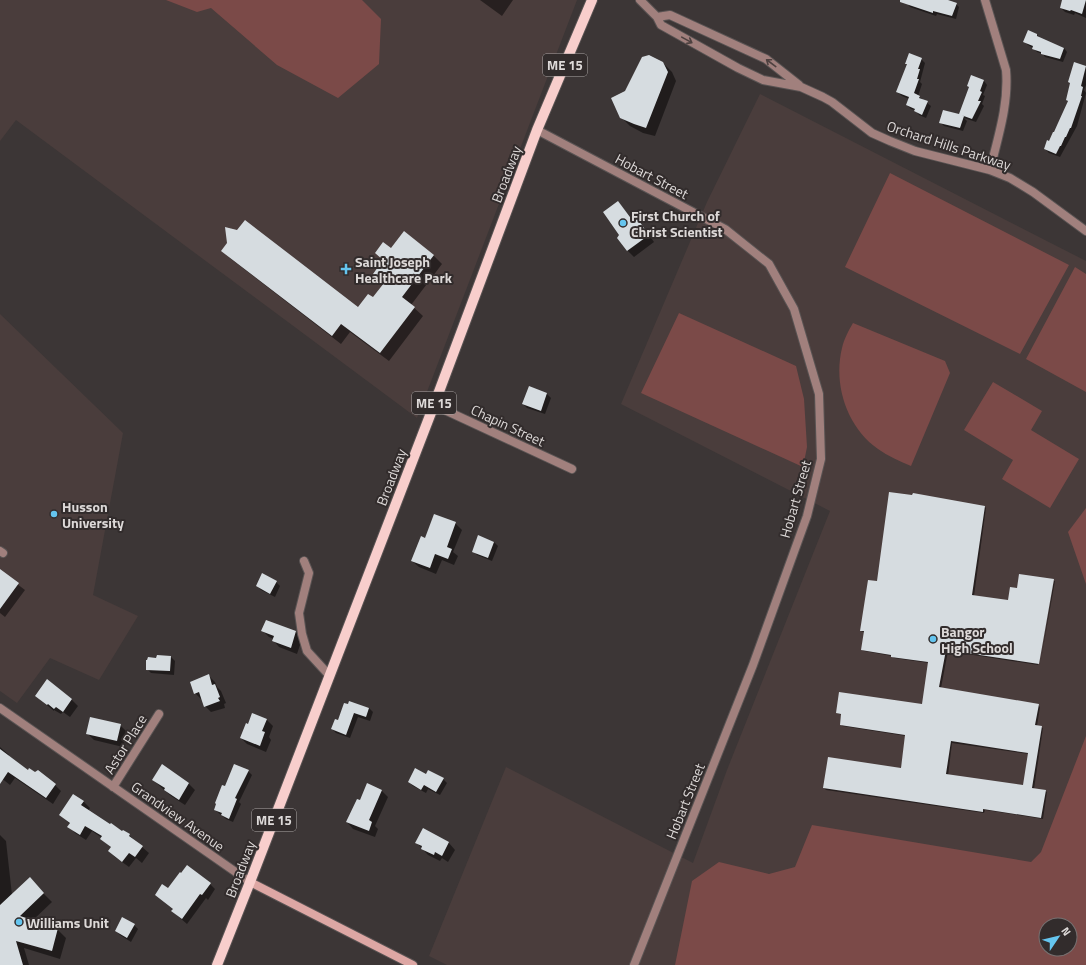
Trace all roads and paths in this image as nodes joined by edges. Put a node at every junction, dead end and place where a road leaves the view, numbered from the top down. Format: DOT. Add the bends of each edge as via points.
graph roads {
  1 [pos="592,0"];
  2 [pos="640,0"];
  3 [pos="985,0"];
  4 [pos="657,17"];
  5 [pos="801,87"];
  6 [pos="537,130"];
  7 [pos="990,170"];
  8 [pos="1086,231"];
  9 [pos="434,405"];
  10 [pos="572,469"];
  11 [pos="304,561"];
  12 [pos="329,675"];
  13 [pos="0,708"];
  14 [pos="159,714"];
  15 [pos="113,787"];
  16 [pos="250,882"];
  17 [pos="216,965"];
  18 [pos="413,965"];
  19 [pos="634,965"];
  1 -- 6 [label="main road, Broadway / ME 15"];
  2 -- 4 [label="street, Orchard Hills Parkway"];
  3 -- 7 [label="street" via="1006,70 1007,90"];
  4 -- 5 [label="street, Orchard Hills Parkway, one-way" via="662,25 738,68 763,80"];
  5 -- 4 [label="street, Orchard Hills Parkway, one-way" via="766,59 748,50 670,15"];
  5 -- 7 [label="street, Orchard Hills Parkway" via="828,99 872,133 890,141 915,151"];
  6 -- 9 [label="main road, Broadway / ME 15"];
  6 -- 19 [label="street, Hobart Street" via="725,229 769,264 794,309 819,394 821,459 807,516 750,672"];
  7 -- 8 [label="street, Orchard Hills Parkway" via="1033,192"];
  9 -- 10 [label="street, Chapin Street"];
  9 -- 12 [label="main road, Broadway / ME 15"];
  11 -- 12 [label="street" via="308,573 299,613 302,634 307,651"];
  12 -- 16 [label="main road, Broadway / ME 15"];
  13 -- 15 [label="street, Grandview Avenue"];
  14 -- 15 [label="street, Astor Place"];
  15 -- 16 [label="street, Grandview Avenue"];
  16 -- 17 [label="main road, Broadway / ME 15"];
  16 -- 18 [label="street, Grandview Avenue"];
}
